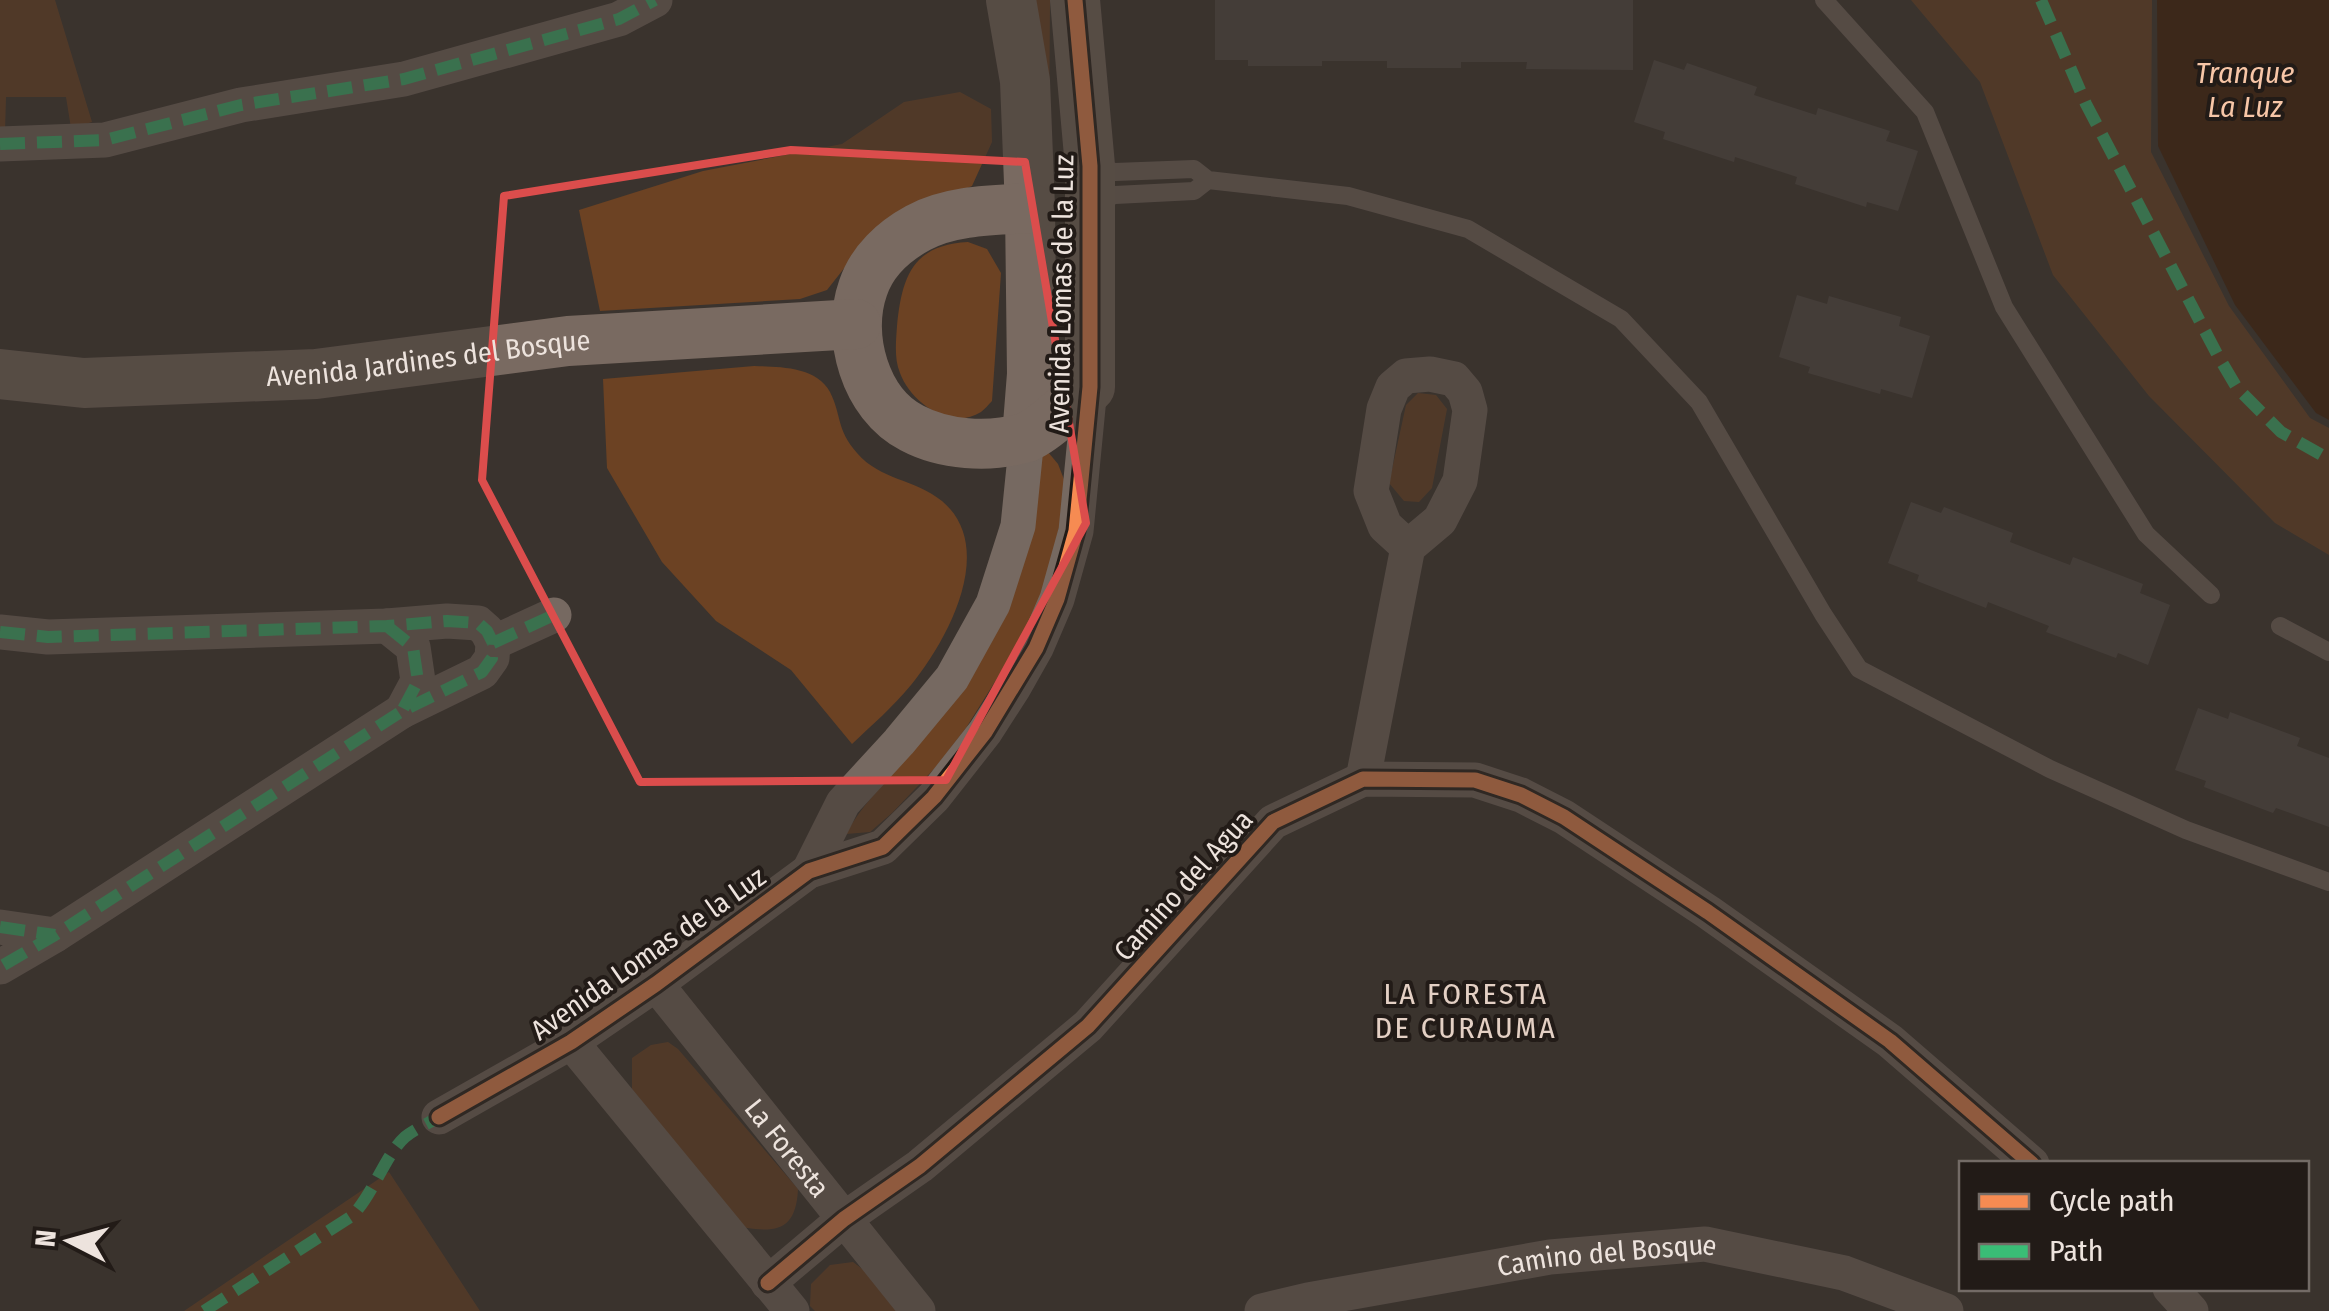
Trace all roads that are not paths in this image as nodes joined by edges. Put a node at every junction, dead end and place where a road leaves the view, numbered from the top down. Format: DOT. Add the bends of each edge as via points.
graph roads {
  1 [pos="656,0"];
  2 [pos="1011,0"];
  3 [pos="1074,0"];
  4 [pos="1824,0"];
  5 [pos="0,144"];
  6 [pos="1208,180"];
  7 [pos="1090,184"];
  8 [pos="1030,208"];
  9 [pos="856,324"];
  10 [pos="0,374"];
  11 [pos="1090,387"];
  12 [pos="1027,437"];
  13 [pos="1408,548"];
  14 [pos="2210,595"];
  15 [pos="554,615"];
  16 [pos="387,626"];
  17 [pos="2280,626"];
  18 [pos="0,632"];
  19 [pos="493,643"];
  20 [pos="2329,652"];
  21 [pos="402,711"];
  22 [pos="1364,779"];
  23 [pos="808,871"];
  24 [pos="2329,882"];
  25 [pos="0,927"];
  26 [pos="55,934"];
  27 [pos="0,967"];
  28 [pos="656,984"];
  29 [pos="571,1042"];
  30 [pos="439,1117"];
  31 [pos="2029,1161"];
  32 [pos="844,1219"];
  33 [pos="768,1283"];
  34 [pos="2173,1291"];
  35 [pos="792,1311"];
  36 [pos="918,1311"];
  37 [pos="1262,1311"];
  38 [pos="1946,1311"];
  39 [pos="2191,1311"];
  1 -- 5 [label="street" via="620,19 404,78 241,104 105,140"];
  2 -- 8 [label="street, Avenida Lomas de la Luz" via="1025,81"];
  3 -- 7 [label="street, Avenida Lomas de la Luz"];
  4 -- 14 [label="lane" via="1925,112 2004,307 2146,534"];
  6 -- 7 [label="lane" via="1194,191 1115,195"];
  6 -- 7 [label="lane" via="1194,168 1115,172"];
  6 -- 24 [label="lane" via="1348,196 1468,229 1621,319 1699,402 1859,669 2067,777"];
  7 -- 11 [label="street, Avenida Lomas de la Luz"];
  8 -- 9 [label="street" via="970,212 920,226 885,250 863,286"];
  8 -- 12 [label="street, Avenida Lomas de la Luz"];
  9 -- 10 [label="street, Avenida Jardines del Bosque" via="568,340 316,374 84,384"];
  9 -- 12 [label="street" via="862,369 881,402 909,427 944,440 986,444"];
  11 -- 12 [label="street, Avenida Lomas de la Luz"];
  11 -- 23 [label="street, Avenida Lomas de la Luz" via="1076,531 1057,599 1014,687 934,797 883,848"];
  12 -- 23 [label="street, Avenida Lomas de la Luz" via="1018,526 993,604 952,678 843,803"];
  13 -- 22 [label="street"];
  15 -- 19 [label="street"];
  16 -- 18 [label="street" via="48,637"];
  16 -- 19 [label="street" via="478,623"];
  16 -- 21 [label="street" via="413,647 418,681"];
  17 -- 20 [label="lane"];
  19 -- 21 [label="street" via="482,672"];
  21 -- 26 [label="street"];
  22 -- 31 [label="street, Camino del Agua" via="1475,780 1564,817 1890,1041"];
  22 -- 32 [label="street, Camino del Agua" via="1273,822 1088,1026 920,1166"];
  23 -- 28 [label="street, Avenida Lomas de la Luz"];
  25 -- 26 [label="street"];
  26 -- 27 [label="street"];
  28 -- 29 [label="street, Avenida Lomas de la Luz"];
  28 -- 32 [label="street, La Foresta"];
  29 -- 30 [label="street, Avenida Lomas de la Luz"];
  29 -- 33 [label="street"];
  32 -- 33 [label="street, Camino del Agua"];
  32 -- 36 [label="street, La Foresta"];
  33 -- 35 [label="street"];
  34 -- 39 [label="street"];
  37 -- 38 [label="street, Camino del Bosque" via="1550,1257 1705,1244 1844,1273"];
}
